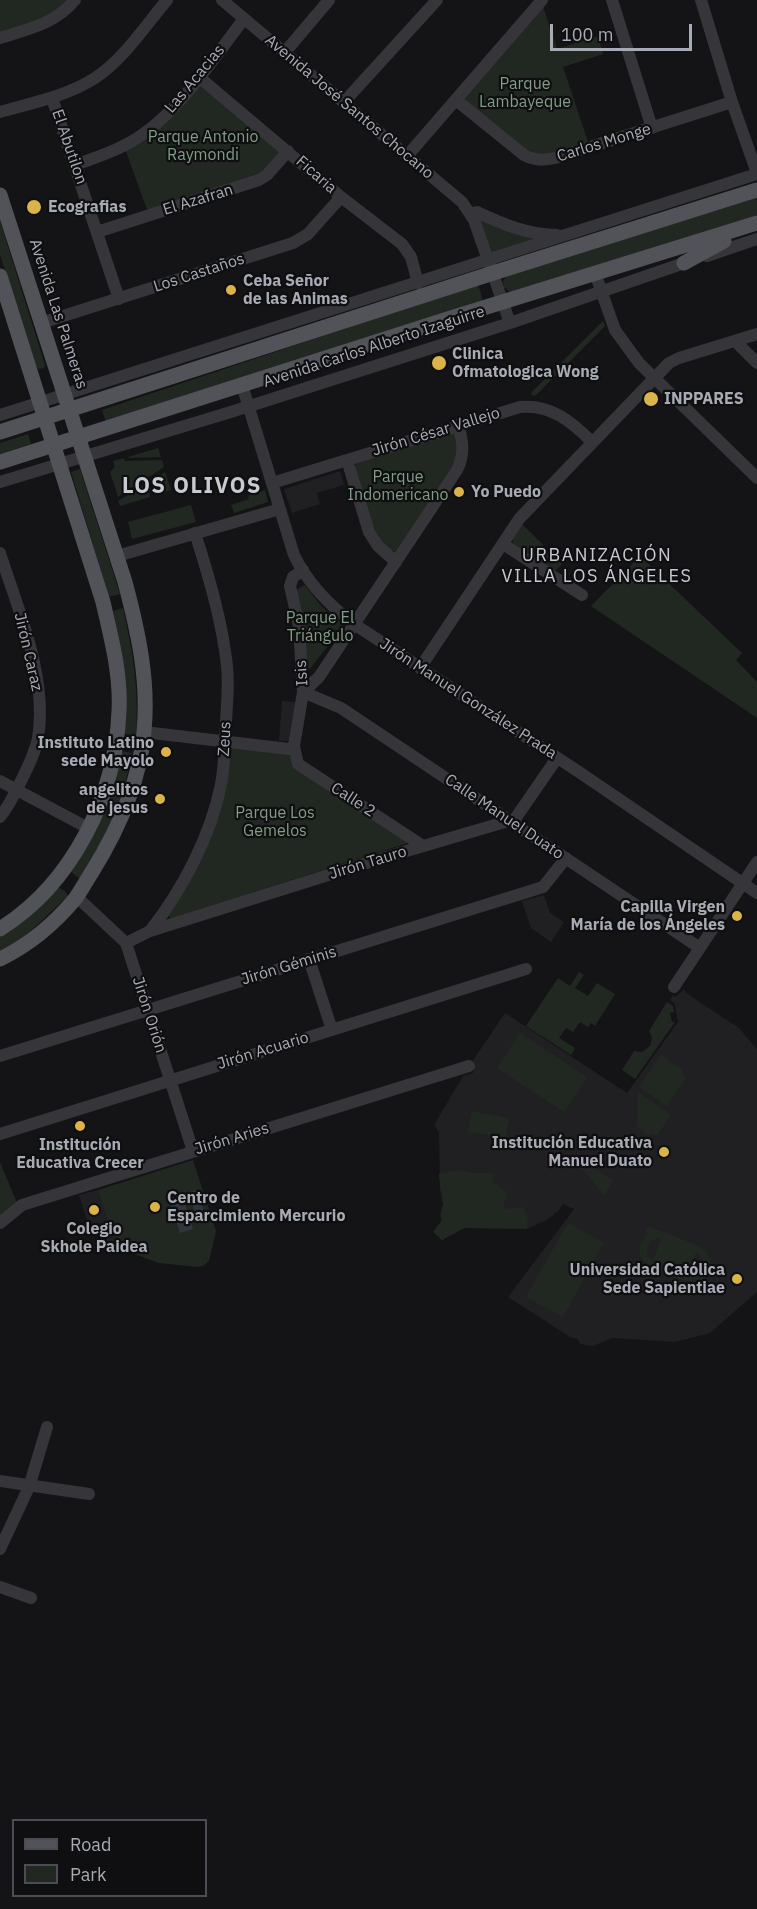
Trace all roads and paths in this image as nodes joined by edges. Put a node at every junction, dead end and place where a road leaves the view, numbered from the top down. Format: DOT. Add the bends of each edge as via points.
graph roads {
  1 [pos="75,0"];
  2 [pos="167,0"];
  3 [pos="222,0"];
  4 [pos="329,0"];
  5 [pos="437,0"];
  6 [pos="542,0"];
  7 [pos="612,0"];
  8 [pos="701,0"];
  9 [pos="244,18"];
  10 [pos="0,38"];
  11 [pos="285,52"];
  12 [pos="199,77"];
  13 [pos="52,98"];
  14 [pos="456,100"];
  15 [pos="344,102"];
  16 [pos="732,102"];
  17 [pos="0,112"];
  18 [pos="652,128"];
  19 [pos="288,152"];
  20 [pos="407,156"];
  21 [pos="75,165"];
  22 [pos="757,174"];
  23 [pos="757,183"];
  24 [pos="757,190"];
  25 [pos="0,195"];
  26 [pos="741,195"];
  27 [pos="341,197"];
  28 [pos="472,217"];
  29 [pos="753,224"];
  30 [pos="97,232"];
  31 [pos="581,236"];
  32 [pos="757,239"];
  33 [pos="684,263"];
  34 [pos="490,266"];
  35 [pos="595,273"];
  36 [pos="0,276"];
  37 [pos="418,283"];
  38 [pos="602,293"];
  39 [pos="119,299"];
  40 [pos="503,302"];
  41 [pos="42,323"];
  42 [pos="510,323"];
  43 [pos="757,334"];
  44 [pos="735,341"];
  45 [pos="757,363"];
  46 [pos="655,377"];
  47 [pos="242,385"];
  48 [pos="65,394"];
  49 [pos="40,402"];
  50 [pos="249,406"];
  51 [pos="70,410"];
  52 [pos="0,415"];
  53 [pos="45,418"];
  54 [pos="458,425"];
  55 [pos="0,432"];
  56 [pos="79,438"];
  57 [pos="592,442"];
  58 [pos="54,445"];
  59 [pos="85,456"];
  60 [pos="347,460"];
  61 [pos="0,462"];
  62 [pos="60,463"];
  63 [pos="757,478"];
  64 [pos="0,482"];
  65 [pos="272,483"];
  66 [pos="280,509"];
  67 [pos="195,533"];
  68 [pos="503,544"];
  69 [pos="117,556"];
  70 [pos="1,561"];
  71 [pos="396,562"];
  72 [pos="303,570"];
  73 [pos="582,595"];
  74 [pos="354,624"];
  75 [pos="420,668"];
  76 [pos="303,692"];
  77 [pos="144,732"];
  78 [pos="225,741"];
  79 [pos="294,746"];
  80 [pos="557,758"];
  81 [pos="0,781"];
  82 [pos="17,790"];
  83 [pos="0,817"];
  84 [pos="511,821"];
  85 [pos="88,828"];
  86 [pos="423,846"];
  87 [pos="566,858"];
  88 [pos="757,862"];
  89 [pos="743,884"];
  90 [pos="757,893"];
  91 [pos="77,897"];
  92 [pos="0,929"];
  93 [pos="150,931"];
  94 [pos="126,943"];
  95 [pos="700,948"];
  96 [pos="0,959"];
  97 [pos="309,959"];
  98 [pos="526,969"];
  99 [pos="674,987"];
  100 [pos="147,1010"];
  101 [pos="332,1030"];
  102 [pos="0,1056"];
  103 [pos="469,1066"];
  104 [pos="170,1080"];
  105 [pos="0,1134"];
  106 [pos="193,1151"];
  107 [pos="0,1223"];
  108 [pos="47,1427"];
  109 [pos="0,1481"];
  110 [pos="29,1486"];
  111 [pos="88,1494"];
  112 [pos="0,1549"];
  113 [pos="0,1587"];
  114 [pos="31,1598"];
  1 -- 10 [label="street" via="48,22"];
  2 -- 13 [label="street" via="109,67"];
  3 -- 9 [label="street, Avenida José Santos Chocano"];
  4 -- 11 [label="street"];
  5 -- 15 [label="street"];
  6 -- 14 [label="street"];
  7 -- 18 [label="street"];
  8 -- 16 [label="street"];
  9 -- 11 [label="street, Avenida José Santos Chocano"];
  9 -- 12 [label="street, Las Acacias"];
  11 -- 15 [label="street, Avenida José Santos Chocano"];
  12 -- 19 [label="street, Ficaria"];
  12 -- 21 [label="street, Las Acacias" via="142,134 124,146"];
  13 -- 17 [label="street"];
  13 -- 21 [label="street, El Abutilon"];
  14 -- 18 [label="street, Carlos Monge" via="535,160 555,158"];
  14 -- 20 [label="street"];
  15 -- 20 [label="street, Avenida José Santos Chocano"];
  16 -- 18 [label="street, Carlos Monge"];
  16 -- 22 [label="street"];
  19 -- 27 [label="street, Ficaria"];
  19 -- 30 [label="street, El Azafran" via="260,180"];
  20 -- 28 [label="street, Avenida José Santos Chocano" via="462,202"];
  21 -- 30 [label="street, El Abutilon"];
  22 -- 31 [label="street, Avenida Carlos Alberto Izaguirre"];
  23 -- 26 [label="main road"];
  24 -- 26 [label="main road, Avenida Carlos Alberto Izaguirre"];
  25 -- 41 [label="main road, Avenida Las Palmeras"];
  26 -- 31 [label="main road, Avenida Carlos Alberto Izaguirre"];
  27 -- 37 [label="street, Ficaria" via="405,248"];
  27 -- 39 [label="street, Los Castaños" via="308,234 293,243"];
  28 -- 31 [label="street" via="477,212 530,232"];
  28 -- 34 [label="street, Avenida José Santos Chocano"];
  29 -- 33 [label="main road"];
  29 -- 35 [label="main road, Avenida Carlos Alberto Izaguirre"];
  30 -- 39 [label="street, El Abutilon"];
  31 -- 34 [label="main road, Avenida Carlos Alberto Izaguirre"];
  32 -- 33 [label="street, Avenida Carlos Alberto Izaguirre"];
  33 -- 38 [label="street, Avenida Carlos Alberto Izaguirre"];
  34 -- 37 [label="street, Avenida Carlos Alberto Izaguirre"];
  34 -- 40 [label="street, Avenida José Santos Chocano"];
  34 -- 51 [label="main road, Avenida Carlos Alberto Izaguirre"];
  35 -- 38 [label="street"];
  35 -- 40 [label="main road, Avenida Carlos Alberto Izaguirre"];
  36 -- 49 [label="main road"];
  37 -- 48 [label="street, Avenida Carlos Alberto Izaguirre"];
  38 -- 42 [label="street, Avenida Carlos Alberto Izaguirre"];
  38 -- 46 [label="street" via="615,330 639,363"];
  39 -- 41 [label="street, Los Castaños"];
  40 -- 42 [label="street, Avenida José Santos Chocano"];
  40 -- 47 [label="main road, Avenida Carlos Alberto Izaguirre"];
  41 -- 48 [label="main road, Avenida Las Palmeras"];
  42 -- 50 [label="street, Avenida Carlos Alberto Izaguirre"];
  43 -- 44 [label="street"];
  44 -- 45 [label="street"];
  44 -- 46 [label="street" via="676,359"];
  46 -- 57 [label="street"];
  46 -- 63 [label="street"];
  47 -- 50 [label="street, Jirón Manuel González Prada"];
  47 -- 56 [label="main road, Avenida Carlos Alberto Izaguirre"];
  48 -- 49 [label="street, Avenida Carlos Alberto Izaguirre"];
  48 -- 51 [label="main road, Avenida Las Palmeras"];
  49 -- 52 [label="street, Avenida Carlos Alberto Izaguirre"];
  49 -- 53 [label="main road"];
  50 -- 59 [label="street, Avenida Carlos Alberto Izaguirre"];
  50 -- 65 [label="street, Jirón Manuel González Prada"];
  51 -- 53 [label="main road, Avenida Carlos Alberto Izaguirre"];
  51 -- 56 [label="main road, Avenida Las Palmeras"];
  53 -- 55 [label="main road, Avenida Carlos Alberto Izaguirre"];
  53 -- 58 [label="main road"];
  54 -- 57 [label="street, Jirón César Vallejo" via="520,407 537,407 566,418"];
  54 -- 60 [label="street, Jirón César Vallejo"];
  54 -- 71 [label="street" via="463,446 460,464"];
  56 -- 58 [label="main road, Avenida Carlos Alberto Izaguirre"];
  56 -- 59 [label="main road, Avenida Las Palmeras"];
  57 -- 68 [label="street" via="519,519"];
  58 -- 61 [label="main road, Avenida Carlos Alberto Izaguirre"];
  58 -- 62 [label="main road"];
  59 -- 62 [label="street, Avenida Carlos Alberto Izaguirre"];
  59 -- 69 [label="main road, Avenida Las Palmeras"];
  60 -- 65 [label="street, Jirón César Vallejo"];
  60 -- 71 [label="street" via="369,532"];
  62 -- 64 [label="street, Avenida Carlos Alberto Izaguirre"];
  62 -- 85 [label="main road" via="103,602 118,677 115,752 109,780"];
  65 -- 66 [label="street, Jirón Manuel González Prada"];
  66 -- 67 [label="street"];
  66 -- 72 [label="street, Jirón Manuel González Prada" via="291,547"];
  67 -- 69 [label="street"];
  67 -- 78 [label="street, Zeus" via="224,646 228,684"];
  68 -- 73 [label="street"];
  68 -- 75 [label="street"];
  69 -- 77 [label="main road, Avenida Las Palmeras" via="140,644"];
  70 -- 82 [label="street, Jirón Caraz" via="30,645 40,708 38,740"];
  71 -- 74 [label="street"];
  72 -- 74 [label="street, Jirón Manuel González Prada" via="324,599"];
  72 -- 76 [label="street, Isis" via="293,577 290,586"];
  74 -- 75 [label="street, Jirón Manuel González Prada"];
  74 -- 76 [label="street" via="319,677"];
  75 -- 80 [label="street, Jirón Manuel González Prada"];
  76 -- 79 [label="street, Isis"];
  76 -- 84 [label="street, Calle Manuel Duato" via="341,708"];
  77 -- 78 [label="street"];
  77 -- 91 [label="main road, Avenida Las Palmeras" via="139,765 126,805 110,842"];
  78 -- 79 [label="street" via="289,749"];
  78 -- 93 [label="street, Zeus" via="220,786 205,835 186,877"];
  79 -- 86 [label="street, Calle 2" via="298,764"];
  80 -- 84 [label="street" via="518,817"];
  80 -- 89 [label="street, Jirón Manuel González Prada"];
  81 -- 82 [label="street"];
  82 -- 83 [label="street, Jirón Caraz"];
  82 -- 85 [label="street"];
  84 -- 86 [label="street, Jirón Tauro"];
  84 -- 87 [label="street, Calle Manuel Duato"];
  85 -- 92 [label="main road" via="58,876"];
  86 -- 93 [label="street, Jirón Tauro"];
  87 -- 95 [label="street, Calle Manuel Duato"];
  87 -- 97 [label="street, Jirón Géminis" via="543,887"];
  88 -- 89 [label="street"];
  89 -- 90 [label="street, Jirón Manuel González Prada"];
  89 -- 95 [label="street"];
  91 -- 94 [label="street, Jirón Orión"];
  91 -- 96 [label="main road, Avenida Las Palmeras" via="36,938"];
  93 -- 94 [label="street, Jirón Tauro"];
  94 -- 100 [label="street, Jirón Orión"];
  95 -- 99 [label="street"];
  97 -- 100 [label="street, Jirón Géminis"];
  97 -- 101 [label="street"];
  98 -- 101 [label="street, Jirón Acuario"];
  100 -- 102 [label="street, Jirón Géminis"];
  100 -- 104 [label="street, Jirón Orión"];
  101 -- 104 [label="street, Jirón Acuario"];
  103 -- 106 [label="street, Jirón Aries"];
  104 -- 105 [label="street, Jirón Acuario"];
  104 -- 106 [label="street, Jirón Orión"];
  106 -- 107 [label="street, Jirón Aries" via="22,1205"];
  108 -- 110 [label="street"];
  109 -- 110 [label="street"];
  110 -- 111 [label="street"];
  110 -- 112 [label="street"];
  113 -- 114 [label="street"];
}
